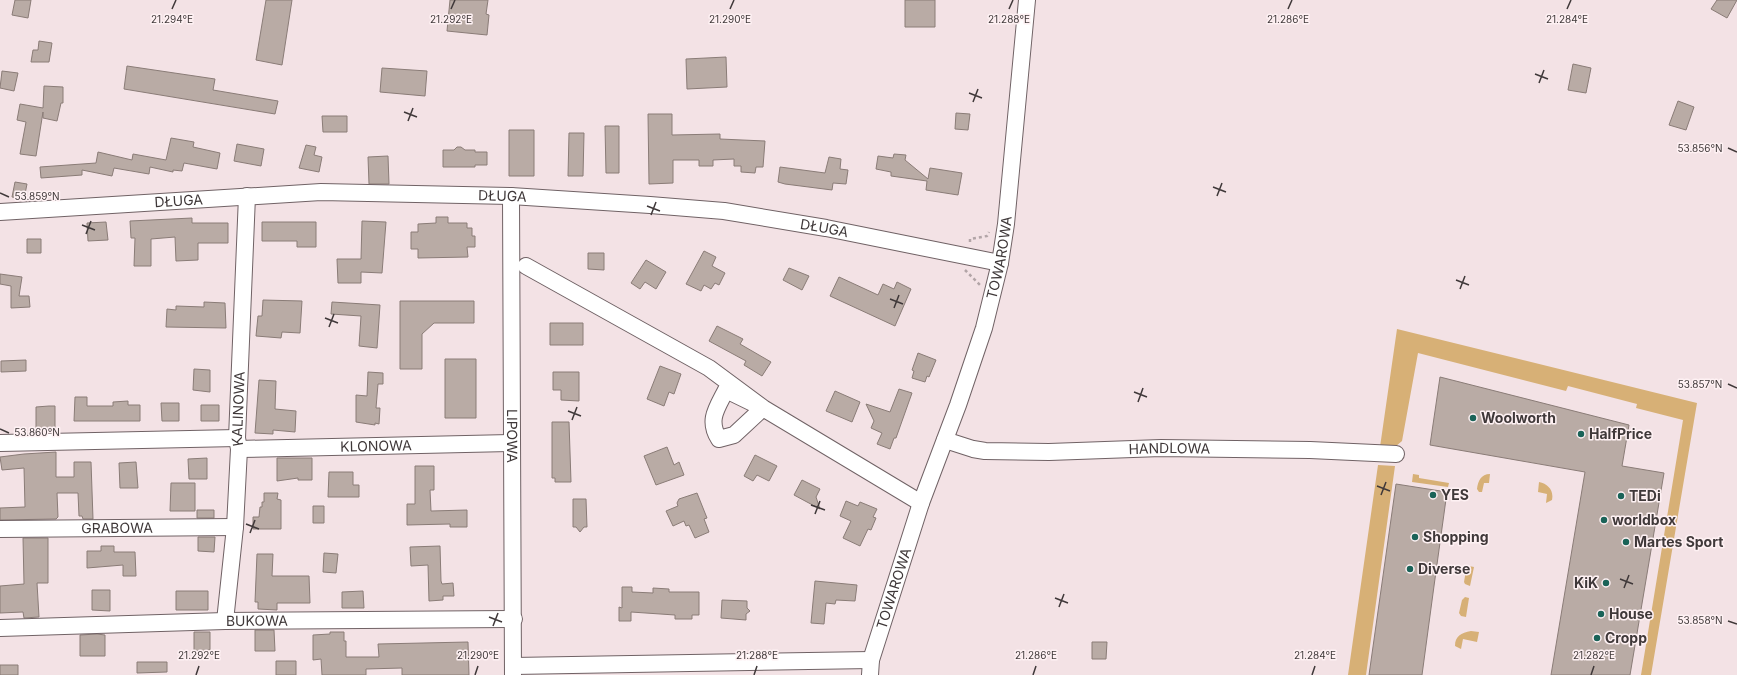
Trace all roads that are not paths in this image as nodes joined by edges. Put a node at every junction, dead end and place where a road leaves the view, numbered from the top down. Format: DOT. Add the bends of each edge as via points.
graph roads {
  1 [pos="1027,0"];
  2 [pos="247,196"];
  3 [pos="511,196"];
  4 [pos="0,212"];
  5 [pos="1000,263"];
  6 [pos="526,266"];
  7 [pos="945,440"];
  8 [pos="0,443"];
  9 [pos="512,443"];
  10 [pos="238,444"];
  11 [pos="1396,454"];
  12 [pos="922,503"];
  13 [pos="235,527"];
  14 [pos="0,529"];
  15 [pos="514,619"];
  16 [pos="225,621"];
  17 [pos="0,628"];
  18 [pos="870,668"];
  19 [pos="513,670"];
  1 -- 5 [label="street, TOWAROWA"];
  2 -- 3 [label="street, DŁUGA" via="321,192"];
  2 -- 4 [label="street, DŁUGA"];
  2 -- 10 [label="street, KALINOWA"];
  3 -- 5 [label="street, DŁUGA" via="724,211 826,228"];
  3 -- 9 [label="street, LIPOWA"];
  5 -- 7 [label="street, TOWAROWA" via="984,328"];
  6 -- 12 [label="street" via="709,368 764,408"];
  7 -- 11 [label="street, HANDLOWA" via="985,451 1049,452 1161,448"];
  7 -- 12 [label="street, TOWAROWA"];
  8 -- 10 [label="street, KLONOWA"];
  9 -- 10 [label="street, KLONOWA"];
  9 -- 15 [label="street, LIPOWA"];
  10 -- 13 [label="street, KALINOWA"];
  12 -- 18 [label="street, TOWAROWA"];
  13 -- 14 [label="street, GRABOWA"];
  13 -- 16 [label="street, KALINOWA"];
  15 -- 16 [label="street, BUKOWA"];
  15 -- 19 [label="street, LIPOWA"];
  16 -- 17 [label="street, BUKOWA"];
  18 -- 19 [label="street"];
}
